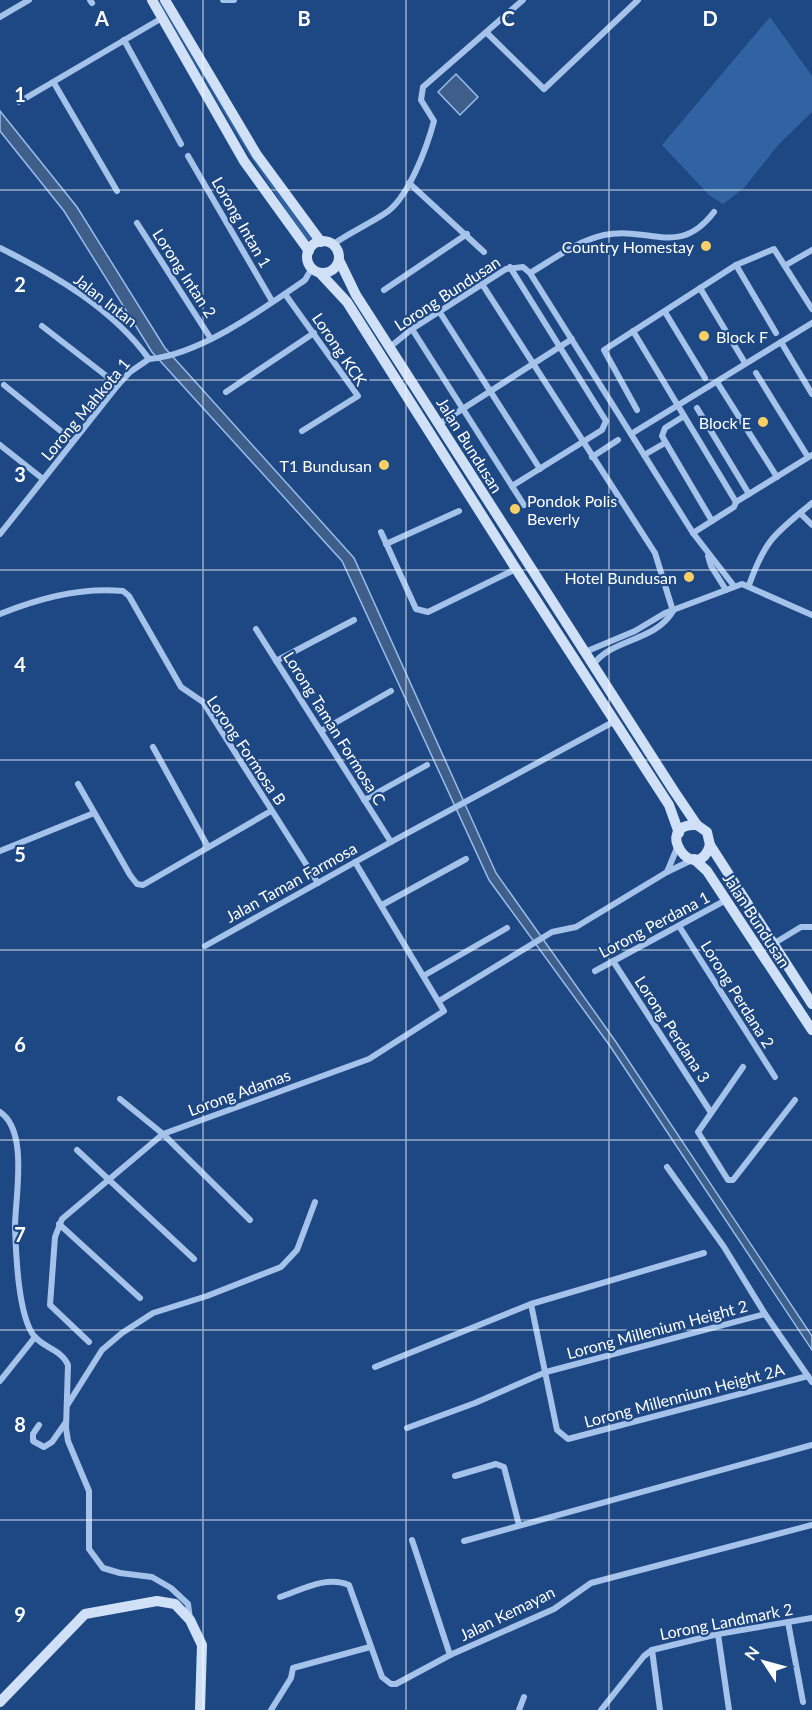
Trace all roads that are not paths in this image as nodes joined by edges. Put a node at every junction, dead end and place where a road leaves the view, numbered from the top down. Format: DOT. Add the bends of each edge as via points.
graph roads {
  1 [pos="29,0"];
  2 [pos="152,0"];
  3 [pos="165,0"];
  4 [pos="223,0"];
  5 [pos="234,0"];
  6 [pos="523,0"];
  7 [pos="639,0"];
  8 [pos="0,17"];
  9 [pos="162,18"];
  10 [pos="487,33"];
  11 [pos="124,40"];
  12 [pos="54,82"];
  13 [pos="20,102"];
  14 [pos="182,144"];
  15 [pos="188,156"];
  16 [pos="409,183"];
  17 [pos="117,191"];
  18 [pos="714,212"];
  19 [pos="136,223"];
  20 [pos="467,234"];
  21 [pos="327,243"];
  22 [pos="0,248"];
  23 [pos="812,250"];
  24 [pos="309,251"];
  25 [pos="484,252"];
  26 [pos="339,260"];
  27 [pos="736,265"];
  28 [pos="786,266"];
  29 [pos="510,267"];
  30 [pos="316,271"];
  31 [pos="530,273"];
  32 [pos="482,284"];
  33 [pos="700,288"];
  34 [pos="384,290"];
  35 [pos="285,294"];
  36 [pos="272,301"];
  37 [pos="812,309"];
  38 [pos="439,311"];
  39 [pos="665,312"];
  40 [pos="812,323"];
  41 [pos="42,326"];
  42 [pos="412,329"];
  43 [pos="633,331"];
  44 [pos="314,333"];
  45 [pos="776,333"];
  46 [pos="211,339"];
  47 [pos="572,339"];
  48 [pos="781,342"];
  49 [pos="390,347"];
  50 [pos="561,347"];
  51 [pos="152,359"];
  52 [pos="745,363"];
  53 [pos="534,364"];
  54 [pos="756,373"];
  55 [pos="705,378"];
  56 [pos="717,382"];
  57 [pos="4,385"];
  58 [pos="118,386"];
  59 [pos="226,392"];
  60 [pos="490,392"];
  61 [pos="812,394"];
  62 [pos="677,406"];
  63 [pos="697,408"];
  64 [pos="462,410"];
  65 [pos="637,410"];
  66 [pos="684,416"];
  67 [pos="439,424"];
  68 [pos="302,431"];
  69 [pos="631,434"];
  70 [pos="618,440"];
  71 [pos="74,441"];
  72 [pos="583,442"];
  73 [pos="664,443"];
  74 [pos="0,445"];
  75 [pos="644,455"];
  76 [pos="810,456"];
  77 [pos="592,457"];
  78 [pos="540,469"];
  79 [pos="777,477"];
  80 [pos="43,479"];
  81 [pos="512,486"];
  82 [pos="749,494"];
  83 [pos="736,502"];
  84 [pos="812,503"];
  85 [pos="524,504"];
  86 [pos="459,511"];
  87 [pos="800,513"];
  88 [pos="712,521"];
  89 [pos="812,525"];
  90 [pos="381,532"];
  91 [pos="693,533"];
  92 [pos="0,534"];
  93 [pos="386,544"];
  94 [pos="708,555"];
  95 [pos="516,569"];
  96 [pos="749,585"];
  97 [pos="734,586"];
  98 [pos="726,590"];
  99 [pos="673,611"];
  100 [pos="0,614"];
  101 [pos="812,615"];
  102 [pos="354,620"];
  103 [pos="256,628"];
  104 [pos="585,652"];
  105 [pos="276,661"];
  106 [pos="592,665"];
  107 [pos="391,691"];
  108 [pos="604,704"];
  109 [pos="615,721"];
  110 [pos="321,731"];
  111 [pos="153,747"];
  112 [pos="428,765"];
  113 [pos="78,784"];
  114 [pos="364,800"];
  115 [pos="271,811"];
  116 [pos="94,813"];
  117 [pos="696,825"];
  118 [pos="679,833"];
  119 [pos="391,842"];
  120 [pos="710,845"];
  121 [pos="208,847"];
  122 [pos="677,848"];
  123 [pos="0,851"];
  124 [pos="466,859"];
  125 [pos="694,859"];
  126 [pos="355,862"];
  127 [pos="667,872"];
  128 [pos="318,883"];
  129 [pos="726,900"];
  130 [pos="382,905"];
  131 [pos="679,926"];
  132 [pos="812,927"];
  133 [pos="507,928"];
  134 [pos="774,944"];
  135 [pos="205,946"];
  136 [pos="613,961"];
  137 [pos="595,971"];
  138 [pos="425,975"];
  139 [pos="439,1001"];
  140 [pos="812,1004"];
  141 [pos="812,1030"];
  142 [pos="743,1067"];
  143 [pos="775,1077"];
  144 [pos="120,1099"];
  145 [pos="795,1100"];
  146 [pos="710,1111"];
  147 [pos="0,1112"];
  148 [pos="163,1134"];
  149 [pos="77,1150"];
  150 [pos="667,1167"];
  151 [pos="110,1179"];
  152 [pos="315,1202"];
  153 [pos="250,1220"];
  154 [pos="59,1224"];
  155 [pos="704,1254"];
  156 [pos="194,1259"];
  157 [pos="140,1298"];
  158 [pos="531,1304"];
  159 [pos="765,1314"];
  160 [pos="35,1337"];
  161 [pos="89,1342"];
  162 [pos="375,1367"];
  163 [pos="546,1372"];
  164 [pos="810,1379"];
  165 [pos="0,1381"];
  166 [pos="67,1406"];
  167 [pos="66,1421"];
  168 [pos="39,1425"];
  169 [pos="407,1428"];
  170 [pos="812,1445"];
  171 [pos="455,1476"];
  172 [pos="519,1525"];
  173 [pos="812,1525"];
  174 [pos="412,1540"];
  175 [pos="464,1541"];
  176 [pos="280,1597"];
  177 [pos="812,1618"];
  178 [pos="190,1620"];
  179 [pos="788,1622"];
  180 [pos="718,1634"];
  181 [pos="370,1647"];
  182 [pos="652,1650"];
  183 [pos="450,1655"];
  184 [pos="524,1697"];
  185 [pos="0,1702"];
  186 [pos="803,1702"];
  187 [pos="200,1710"];
  188 [pos="271,1710"];
  189 [pos="519,1710"];
  190 [pos="601,1710"];
  191 [pos="660,1710"];
  192 [pos="729,1710"];
  1 -- 8 [label="street"];
  2 -- 9 [label="main road"];
  3 -- 21 [label="main road" via="257,155"];
  4 -- 5 [label="street"];
  6 -- 10 [label="street"];
  7 -- 10 [label="street" via="544,89"];
  9 -- 11 [label="street"];
  9 -- 24 [label="main road" via="244,161"];
  10 -- 16 [label="street" via="423,87 421,100 434,121"];
  11 -- 12 [label="street"];
  11 -- 14 [label="street"];
  12 -- 13 [label="street"];
  12 -- 17 [label="street"];
  15 -- 36 [label="street, Lorong Intan 1"];
  16 -- 20 [label="street"];
  16 -- 21 [label="street" via="386,213"];
  18 -- 31 [label="street" via="685,237 631,233 601,236 577,244"];
  19 -- 46 [label="street, Lorong Intan 2"];
  20 -- 25 [label="street"];
  20 -- 34 [label="street"];
  21 -- 24 [label="main road"];
  21 -- 26 [label="main road" via="338,251"];
  22 -- 51 [label="street, Jalan Intan" via="61,282 115,320"];
  23 -- 28 [label="street"];
  24 -- 30 [label="main road" via="308,260"];
  26 -- 30 [label="main road" via="330,272"];
  26 -- 49 [label="main road, Jalan Bundusan" via="356,295"];
  27 -- 28 [label="street" via="774,249"];
  27 -- 33 [label="street"];
  27 -- 45 [label="street"];
  28 -- 37 [label="street"];
  29 -- 31 [label="street, Lorong Bundusan" via="522,267"];
  29 -- 32 [label="street, Lorong Bundusan"];
  29 -- 50 [label="street"];
  30 -- 35 [label="street"];
  30 -- 95 [label="main road, Jalan Bundusan" via="347,302"];
  31 -- 47 [label="street"];
  32 -- 38 [label="street, Lorong Bundusan"];
  32 -- 53 [label="street"];
  33 -- 39 [label="street"];
  33 -- 52 [label="street"];
  35 -- 36 [label="street"];
  35 -- 44 [label="street, Lorong KCK"];
  36 -- 46 [label="street"];
  38 -- 42 [label="street, Lorong Bundusan"];
  38 -- 60 [label="street"];
  39 -- 43 [label="street"];
  39 -- 55 [label="street"];
  40 -- 48 [label="street"];
  41 -- 58 [label="street"];
  42 -- 49 [label="street, Lorong Bundusan"];
  42 -- 64 [label="street"];
  43 -- 62 [label="street"];
  43 -- 65 [label="street" via="606,348 604,354"];
  44 -- 59 [label="street"];
  44 -- 68 [label="street, Lorong KCK" via="358,396"];
  46 -- 51 [label="street" via="176,355"];
  47 -- 50 [label="street"];
  47 -- 69 [label="street"];
  48 -- 52 [label="street"];
  48 -- 61 [label="street"];
  49 -- 67 [label="main road, Jalan Bundusan"];
  50 -- 53 [label="street"];
  50 -- 72 [label="street" via="606,421 602,430"];
  51 -- 58 [label="street, Lorong Mahkota 1" via="130,372"];
  52 -- 56 [label="street"];
  53 -- 60 [label="street"];
  53 -- 72 [label="street"];
  54 -- 76 [label="street"];
  56 -- 62 [label="street"];
  56 -- 79 [label="street"];
  57 -- 71 [label="street"];
  58 -- 71 [label="street, Lorong Mahkota 1"];
  60 -- 64 [label="street"];
  60 -- 78 [label="street"];
  62 -- 66 [label="street"];
  62 -- 69 [label="street"];
  63 -- 82 [label="street"];
  64 -- 67 [label="street"];
  64 -- 81 [label="street"];
  66 -- 73 [label="street" via="665,428"];
  66 -- 83 [label="street"];
  67 -- 104 [label="main road, Jalan Bundusan"];
  69 -- 75 [label="street"];
  70 -- 77 [label="street"];
  71 -- 80 [label="street, Lorong Mahkota 1"];
  72 -- 77 [label="street"];
  72 -- 78 [label="street"];
  73 -- 75 [label="street"];
  73 -- 88 [label="street"];
  74 -- 80 [label="street"];
  75 -- 91 [label="street"];
  76 -- 79 [label="street"];
  77 -- 99 [label="street" via="655,553"];
  78 -- 81 [label="street"];
  79 -- 82 [label="street"];
  80 -- 92 [label="street, Lorong Mahkota 1"];
  81 -- 85 [label="street"];
  82 -- 83 [label="street"];
  83 -- 88 [label="street"];
  84 -- 87 [label="street"];
  86 -- 93 [label="street"];
  87 -- 89 [label="street"];
  87 -- 96 [label="street" via="777,531 761,552"];
  88 -- 91 [label="street"];
  90 -- 93 [label="street"];
  91 -- 94 [label="street"];
  93 -- 95 [label="street" via="416,609 428,612"];
  94 -- 97 [label="street"];
  94 -- 98 [label="street"];
  95 -- 108 [label="main road, Jalan Bundusan"];
  96 -- 97 [label="street"];
  96 -- 101 [label="street"];
  97 -- 98 [label="street"];
  98 -- 99 [label="street"];
  99 -- 104 [label="street"];
  99 -- 106 [label="street" via="650,632 603,653"];
  100 -- 115 [label="street, Lorong Formosa B" via="58,594 123,591 181,687 203,702"];
  102 -- 105 [label="street"];
  103 -- 105 [label="street, Lorong Taman Formosa C"];
  104 -- 106 [label="main road, Jalan Bundusan"];
  104 -- 108 [label="main road" via="584,662"];
  105 -- 110 [label="street, Lorong Taman Formosa C"];
  106 -- 117 [label="main road, Jalan Bundusan"];
  107 -- 110 [label="street"];
  108 -- 109 [label="main road, Jalan Bundusan"];
  109 -- 118 [label="main road, Jalan Bundusan" via="669,805"];
  109 -- 119 [label="street, Jalan Taman Farmosa"];
  110 -- 114 [label="street, Lorong Taman Formosa C"];
  111 -- 121 [label="street"];
  112 -- 114 [label="street"];
  113 -- 116 [label="street"];
  114 -- 119 [label="street, Lorong Taman Formosa C"];
  115 -- 121 [label="street"];
  115 -- 128 [label="street, Lorong Formosa B"];
  116 -- 121 [label="street" via="137,884 142,885"];
  116 -- 123 [label="street"];
  117 -- 118 [label="main road"];
  117 -- 120 [label="main road, Jalan Bundusan" via="707,832"];
  118 -- 122 [label="main road, Jalan Bundusan"];
  119 -- 126 [label="street, Jalan Taman Farmosa"];
  120 -- 125 [label="main road" via="706,853"];
  120 -- 134 [label="main road, Jalan Bundusan"];
  122 -- 125 [label="main road, Jalan Bundusan" via="684,857"];
  122 -- 127 [label="street"];
  124 -- 130 [label="street"];
  125 -- 127 [label="street"];
  125 -- 129 [label="main road, Jalan Bundusan"];
  126 -- 128 [label="street, Jalan Taman Farmosa"];
  126 -- 130 [label="street"];
  127 -- 139 [label="street" via="576,927 552,932"];
  128 -- 135 [label="street, Jalan Taman Farmosa"];
  129 -- 131 [label="street, Lorong Perdana 1"];
  129 -- 141 [label="main road, Jalan Bundusan"];
  130 -- 138 [label="street"];
  131 -- 136 [label="street, Lorong Perdana 1"];
  131 -- 143 [label="street, Lorong Perdana 2"];
  132 -- 134 [label="street" via="801,927"];
  133 -- 138 [label="street"];
  134 -- 140 [label="main road, Jalan Bundusan"];
  136 -- 137 [label="street, Lorong Perdana 1"];
  136 -- 146 [label="street, Lorong Perdana 3"];
  138 -- 139 [label="street"];
  139 -- 148 [label="street, Lorong Adamas" via="444,1011 369,1059"];
  142 -- 146 [label="street"];
  144 -- 148 [label="street"];
  145 -- 146 [label="street" via="730,1181 698,1136"];
  147 -- 160 [label="street" via="9,1121 17,1153 15,1227 22,1298 28,1326"];
  148 -- 151 [label="street, Lorong Adamas"];
  148 -- 153 [label="street"];
  149 -- 151 [label="street"];
  150 -- 159 [label="street" via="724,1247"];
  151 -- 154 [label="street, Lorong Adamas"];
  151 -- 156 [label="street"];
  152 -- 166 [label="street" via="297,1250 281,1267 153,1313 122,1333 102,1350"];
  154 -- 157 [label="street"];
  154 -- 161 [label="street" via="50,1305"];
  155 -- 158 [label="street"];
  158 -- 162 [label="street"];
  158 -- 163 [label="street"];
  159 -- 163 [label="street, Lorong Millenium Height 2"];
  159 -- 164 [label="street, Lorong Millenium Height 2"];
  160 -- 165 [label="street"];
  160 -- 166 [label="street" via="69,1365"];
  163 -- 164 [label="street, Lorong Millennium Height 2A" via="557,1430 568,1439"];
  163 -- 169 [label="street, Lorong Millenium Height 2"];
  166 -- 167 [label="street"];
  167 -- 168 [label="street" via="44,1447 33,1441"];
  167 -- 178 [label="street" via="68,1442 89,1491 89,1549 98,1564 120,1573 152,1577 171,1588 188,1604"];
  170 -- 172 [label="street"];
  171 -- 172 [label="street" via="496,1464 504,1467"];
  172 -- 175 [label="street"];
  173 -- 183 [label="street, Jalan Kemayan" via="591,1583 554,1609"];
  174 -- 183 [label="street"];
  176 -- 181 [label="street, Jalan Kemayan" via="322,1582 341,1581 349,1585"];
  177 -- 179 [label="street, Lorong Landmark 2"];
  178 -- 185 [label="main road" via="175,1605 157,1601 85,1614"];
  178 -- 187 [label="main road" via="202,1645"];
  179 -- 180 [label="street, Lorong Landmark 2"];
  179 -- 186 [label="street"];
  180 -- 182 [label="street, Lorong Landmark 2"];
  180 -- 192 [label="street"];
  181 -- 183 [label="street, Jalan Kemayan" via="382,1677 391,1684"];
  181 -- 188 [label="street" via="293,1668"];
  182 -- 190 [label="street, Lorong Landmark 2"];
  182 -- 191 [label="street"];
  184 -- 189 [label="street"];
}
